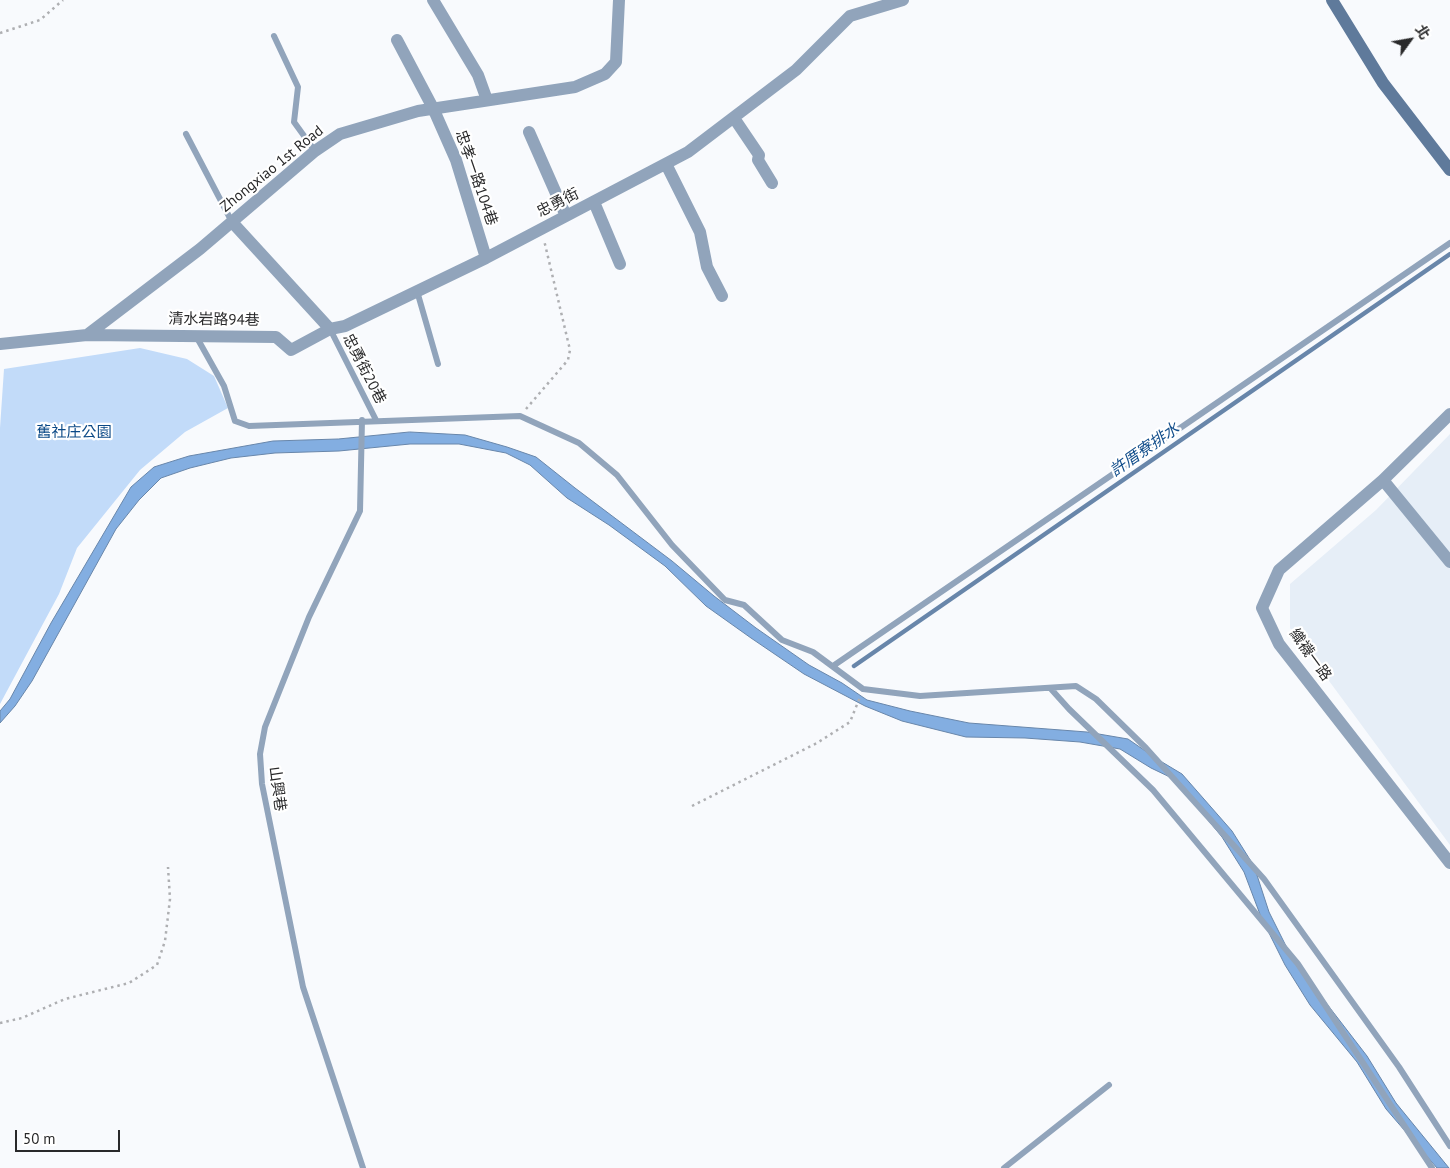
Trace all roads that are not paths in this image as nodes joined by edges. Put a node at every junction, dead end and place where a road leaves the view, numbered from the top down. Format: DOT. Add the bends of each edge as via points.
graph roads {
  1 [pos="433,0"];
  2 [pos="619,0"];
  3 [pos="1332,0"];
  4 [pos="901,1"];
  5 [pos="274,36"];
  6 [pos="397,40"];
  7 [pos="487,100"];
  8 [pos="433,108"];
  9 [pos="734,118"];
  10 [pos="529,132"];
  11 [pos="186,134"];
  12 [pos="315,151"];
  13 [pos="666,164"];
  14 [pos="1450,170"];
  15 [pos="772,183"];
  16 [pos="594,202"];
  17 [pos="566,216"];
  18 [pos="232,222"];
  19 [pos="1450,243"];
  20 [pos="486,258"];
  21 [pos="620,264"];
  22 [pos="417,291"];
  23 [pos="722,296"];
  24 [pos="330,329"];
  25 [pos="87,334"];
  26 [pos="196,336"];
  27 [pos="0,344"];
  28 [pos="438,364"];
  29 [pos="1450,414"];
  30 [pos="362,420"];
  31 [pos="376,420"];
  32 [pos="1383,480"];
  33 [pos="1450,562"];
  34 [pos="833,666"];
  35 [pos="1052,688"];
  36 [pos="1450,863"];
  37 [pos="1109,1085"];
  38 [pos="1450,1146"];
  39 [pos="363,1168"];
  40 [pos="1004,1168"];
  41 [pos="1432,1168"];
  1 -- 7 [label="street" via="478,75"];
  2 -- 7 [label="street, Zhongxiao 1st Road" via="616,62 605,74 575,87"];
  3 -- 14 [label="street" via="1384,83"];
  4 -- 9 [label="street, 忠勇街" via="850,16 796,70"];
  5 -- 12 [label="lane" via="298,87 294,122"];
  6 -- 8 [label="street, 忠孝一路104巷"];
  7 -- 8 [label="street, Zhongxiao 1st Road"];
  8 -- 12 [label="street, Zhongxiao 1st Road" via="340,134"];
  8 -- 20 [label="street, 忠孝一路104巷" via="456,160"];
  9 -- 13 [label="street, 忠勇街"];
  9 -- 15 [label="street" via="759,155 758,160"];
  10 -- 17 [label="street"];
  11 -- 18 [label="lane"];
  12 -- 18 [label="street, Zhongxiao 1st Road"];
  13 -- 16 [label="street, 忠勇街"];
  13 -- 23 [label="street" via="700,232 707,267"];
  16 -- 17 [label="street, 忠勇街"];
  16 -- 21 [label="street"];
  17 -- 20 [label="street, 忠勇街"];
  18 -- 24 [label="street"];
  18 -- 25 [label="street, Zhongxiao 1st Road"];
  19 -- 34 [label="lane"];
  20 -- 22 [label="street, 忠勇街"];
  22 -- 24 [label="street, 忠勇街" via="345,326"];
  22 -- 28 [label="lane"];
  24 -- 26 [label="street, 清水岩路94巷" via="290,350 276,337"];
  24 -- 31 [label="lane, 忠勇街20巷"];
  25 -- 26 [label="street, 清水岩路94巷"];
  25 -- 27 [label="street"];
  26 -- 30 [label="lane" via="224,386 235,421 249,426"];
  29 -- 32 [label="street, 織襪一路"];
  30 -- 31 [label="lane"];
  30 -- 39 [label="lane, 山興巷" via="360,511 309,617 265,727 260,754 262,784 303,987"];
  31 -- 34 [label="lane" via="520,416 579,443 617,475 672,545 725,600 744,605 782,640 813,652"];
  32 -- 33 [label="street"];
  32 -- 36 [label="street, 織襪一路" via="1279,570 1262,608 1279,644"];
  34 -- 35 [label="lane" via="863,689 920,696"];
  35 -- 38 [label="lane" via="1076,686 1096,699 1146,748 1264,879 1399,1067"];
  35 -- 41 [label="lane" via="1069,709 1153,790 1298,964"];
  37 -- 40 [label="lane"];
}
